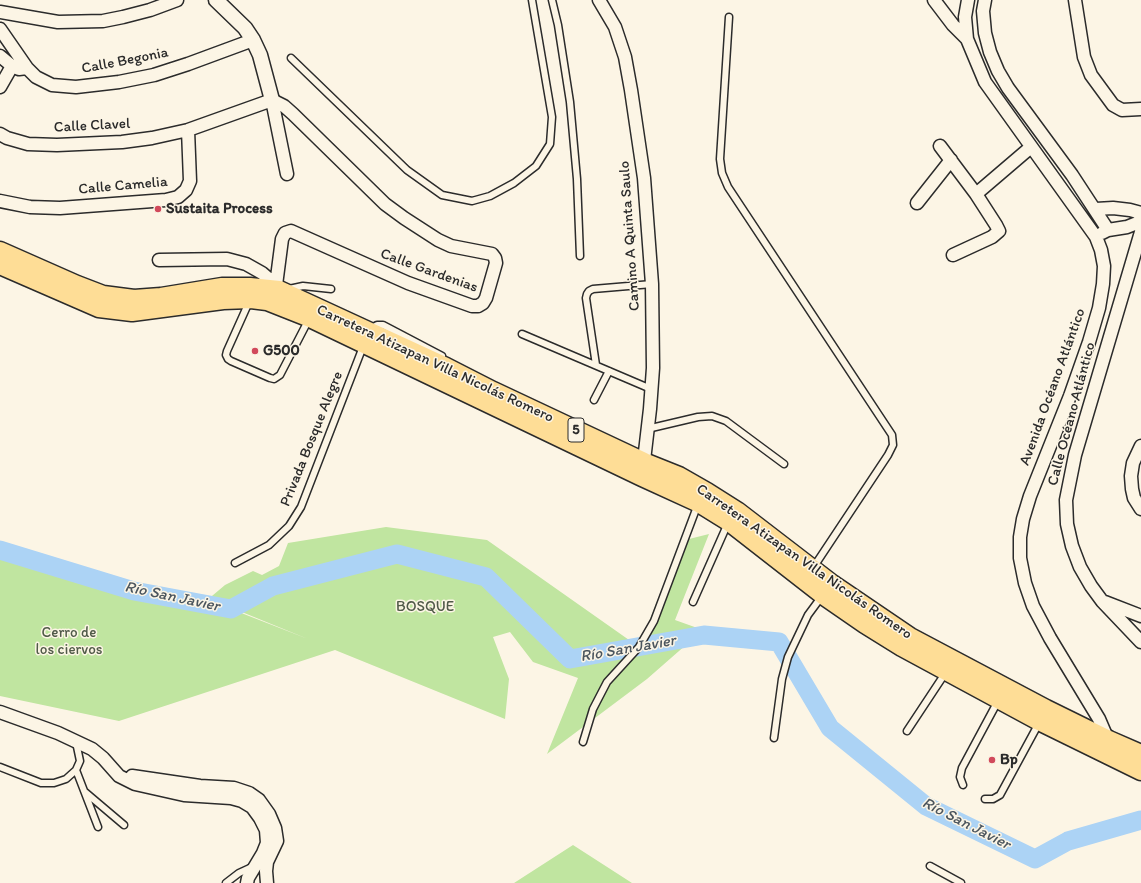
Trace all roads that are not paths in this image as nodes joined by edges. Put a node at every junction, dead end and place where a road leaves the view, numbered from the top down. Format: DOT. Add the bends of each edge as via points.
graph roads {
  1 [pos="177,0"];
  2 [pos="216,0"];
  3 [pos="532,0"];
  4 [pos="552,0"];
  5 [pos="599,0"];
  6 [pos="934,0"];
  7 [pos="968,0"];
  8 [pos="985,0"];
  9 [pos="1075,0"];
  10 [pos="0,12"];
  11 [pos="729,17"];
  12 [pos="0,29"];
  13 [pos="967,39"];
  14 [pos="253,40"];
  15 [pos="0,56"];
  16 [pos="291,58"];
  17 [pos="12,66"];
  18 [pos="27,68"];
  19 [pos="0,87"];
  20 [pos="272,100"];
  21 [pos="1141,108"];
  22 [pos="188,130"];
  23 [pos="0,134"];
  24 [pos="940,146"];
  25 [pos="1031,147"];
  26 [pos="951,160"];
  27 [pos="287,174"];
  28 [pos="976,194"];
  29 [pos="0,201"];
  30 [pos="917,203"];
  31 [pos="1096,209"];
  32 [pos="1141,212"];
  33 [pos="1141,219"];
  34 [pos="1108,230"];
  35 [pos="1141,232"];
  36 [pos="1096,237"];
  37 [pos="0,251"];
  38 [pos="953,255"];
  39 [pos="580,256"];
  40 [pos="159,260"];
  41 [pos="0,265"];
  42 [pos="652,284"];
  43 [pos="278,288"];
  44 [pos="331,288"];
  45 [pos="251,299"];
  46 [pos="310,318"];
  47 [pos="522,334"];
  48 [pos="366,338"];
  49 [pos="446,358"];
  50 [pos="451,362"];
  51 [pos="596,365"];
  52 [pos="609,371"];
  53 [pos="651,388"];
  54 [pos="493,391"];
  55 [pos="594,400"];
  56 [pos="647,429"];
  57 [pos="1141,446"];
  58 [pos="784,464"];
  59 [pos="643,470"];
  60 [pos="675,483"];
  61 [pos="698,503"];
  62 [pos="1141,509"];
  63 [pos="728,521"];
  64 [pos="235,563"];
  65 [pos="812,570"];
  66 [pos="823,595"];
  67 [pos="1102,601"];
  68 [pos="693,602"];
  69 [pos="1141,616"];
  70 [pos="1141,642"];
  71 [pos="947,671"];
  72 [pos="1002,693"];
  73 [pos="0,712"];
  74 [pos="1043,715"];
  75 [pos="907,731"];
  76 [pos="774,738"];
  77 [pos="76,741"];
  78 [pos="583,742"];
  79 [pos="1107,747"];
  80 [pos="1141,754"];
  81 [pos="0,767"];
  82 [pos="76,770"];
  83 [pos="1141,771"];
  84 [pos="119,776"];
  85 [pos="963,785"];
  86 [pos="84,790"];
  87 [pos="985,799"];
  88 [pos="124,825"];
  89 [pos="98,827"];
  90 [pos="256,865"];
  91 [pos="930,866"];
  92 [pos="226,883"];
  93 [pos="247,883"];
  94 [pos="267,883"];
  95 [pos="961,883"];
  1 -- 10 [label="street" via="150,10 103,20 58,22"];
  2 -- 14 [label="street" via="245,28"];
  3 -- 16 [label="lane" via="552,117 550,144 536,166 514,183 490,196 472,201 442,196 407,170"];
  4 -- 39 [label="lane" via="570,102"];
  5 -- 42 [label="street, Camino A Quinta Saulo" via="615,27 625,58 631,90 644,178"];
  6 -- 13 [label="street"];
  7 -- 13 [label="street, Avenida Océano Atlántico" via="965,17"];
  8 -- 31 [label="street" via="985,33 998,71"];
  9 -- 21 [label="street" via="1084,57 1091,74 1113,105 1122,110"];
  11 -- 65 [label="lane" via="720,160 722,173 728,187 892,435 893,445 888,454"];
  12 -- 18 [label="street"];
  13 -- 25 [label="street, Avenida Océano Atlántico" via="985,82"];
  14 -- 18 [label="street, Calle Begonia" via="154,75 119,82 76,87 52,84 36,77"];
  14 -- 20 [label="street" via="260,55"];
  15 -- 17 [label="street"];
  17 -- 18 [label="street" via="19,69"];
  17 -- 19 [label="street"];
  20 -- 22 [label="street, Calle Clavel"];
  20 -- 27 [label="street"];
  20 -- 43 [label="street, Calle Gardenias" via="293,114 385,204 404,218 450,246 492,254 496,263 486,298 478,306 472,306 395,278 291,231 285,233 282,239"];
  22 -- 23 [label="street, Calle Clavel" via="122,142 57,145 28,144"];
  22 -- 29 [label="street, Calle Camelia" via="190,181 186,190 178,197 60,208 30,207"];
  24 -- 26 [label="street"];
  25 -- 28 [label="street"];
  25 -- 36 [label="street, Avenida Océano Atlántico"];
  26 -- 28 [label="street"];
  26 -- 30 [label="street"];
  28 -- 38 [label="street" via="998,232"];
  31 -- 32 [label="street" via="1113,208"];
  31 -- 34 [label="street"];
  33 -- 34 [label="street" via="1127,227"];
  34 -- 36 [label="street"];
  35 -- 67 [label="street, Calle Océano Atlántico" via="1075,455 1066,500 1067,524 1072,546 1080,567"];
  36 -- 79 [label="street, Avenida Océano Atlántico" via="1104,266 1099,308 1070,396 1028,502 1020,537 1020,551 1025,583 1033,606 1099,720"];
  37 -- 43 [label="main road, Carretera Atizapan Villa Nicolás Romero / 5" via="103,295 134,299 229,287"];
  40 -- 43 [label="street" via="227,259 246,264 262,273"];
  41 -- 45 [label="main road, Carretera Atizapan Villa Nicolás Romero / 5" via="99,308 132,312 223,300"];
  42 -- 51 [label="lane" via="589,291 586,298"];
  42 -- 53 [label="street, Camino A Quinta Saulo"];
  43 -- 44 [label="lane"];
  43 -- 48 [label="main road, Carretera Atizapan Villa Nicolás Romero / 5"];
  45 -- 46 [label="main road, Carretera Atizapan Villa Nicolás Romero / 5" via="267,301"];
  45 -- 46 [label="lane" via="226,355 231,361 270,378 274,379 280,375"];
  46 -- 48 [label="main road, Carretera Atizapan Villa Nicolás Romero / 5"];
  47 -- 51 [label="lane"];
  48 -- 49 [label="lane" via="371,327 383,325"];
  48 -- 54 [label="main road, Carretera Atizapan Villa Nicolás Romero / 5" via="446,367"];
  48 -- 59 [label="main road, Carretera Atizapan Villa Nicolás Romero / 5"];
  48 -- 64 [label="lane, Privada Bosque Alegre" via="301,507 288,526 269,545"];
  50 -- 54 [label="lane"];
  51 -- 52 [label="lane"];
  52 -- 53 [label="lane"];
  52 -- 55 [label="lane"];
  53 -- 56 [label="street, Camino A Quinta Saulo"];
  54 -- 59 [label="main road, Carretera Atizapan Villa Nicolás Romero / 5"];
  56 -- 58 [label="lane" via="712,416 726,421"];
  56 -- 59 [label="street, Camino A Quinta Saulo"];
  57 -- 62 [label="street" via="1133,463 1131,476 1134,498"];
  59 -- 60 [label="main road, Carretera Atizapan Villa Nicolás Romero / 5"];
  60 -- 61 [label="main road, Carretera Atizapan Villa Nicolás Romero / 5"];
  60 -- 65 [label="main road, Carretera Atizapan Villa Nicolás Romero / 5" via="707,492 737,511"];
  61 -- 63 [label="main road, Carretera Atizapan Villa Nicolás Romero / 5"];
  61 -- 78 [label="lane" via="654,621 639,647 607,682 593,709"];
  63 -- 66 [label="main road, Carretera Atizapan Villa Nicolás Romero / 5"];
  63 -- 68 [label="lane"];
  65 -- 72 [label="main road, Carretera Atizapan Villa Nicolás Romero / 5" via="910,637"];
  66 -- 71 [label="main road, Carretera Atizapan Villa Nicolás Romero / 5" via="872,628"];
  66 -- 76 [label="lane" via="808,615 788,657 782,679"];
  67 -- 69 [label="street"];
  67 -- 70 [label="street, Calle Océano Atlántico"];
  71 -- 72 [label="main road, Carretera Atizapan Villa Nicolás Romero / 5"];
  71 -- 75 [label="lane"];
  72 -- 74 [label="main road, Carretera Atizapan Villa Nicolás Romero / 5"];
  72 -- 85 [label="lane" via="962,768 960,777"];
  73 -- 77 [label="street"];
  74 -- 79 [label="main road, Carretera Atizapan Villa Nicolás Romero / 5"];
  74 -- 87 [label="lane" via="1000,795 993,799"];
  77 -- 82 [label="lane" via="80,761"];
  77 -- 84 [label="street" via="92,749"];
  79 -- 80 [label="main road, 5"];
  79 -- 83 [label="main road, 5"];
  81 -- 82 [label="lane" via="41,783 54,783 66,779"];
  82 -- 86 [label="lane"];
  84 -- 90 [label="street" via="134,784 184,795 231,798 252,807 266,830 267,843"];
  84 -- 94 [label="street" via="234,788 259,800 269,814 277,841 267,862"];
  86 -- 88 [label="lane"];
  86 -- 89 [label="lane"];
  90 -- 92 [label="lane"];
  90 -- 93 [label="street"];
  91 -- 95 [label="lane"];
}
